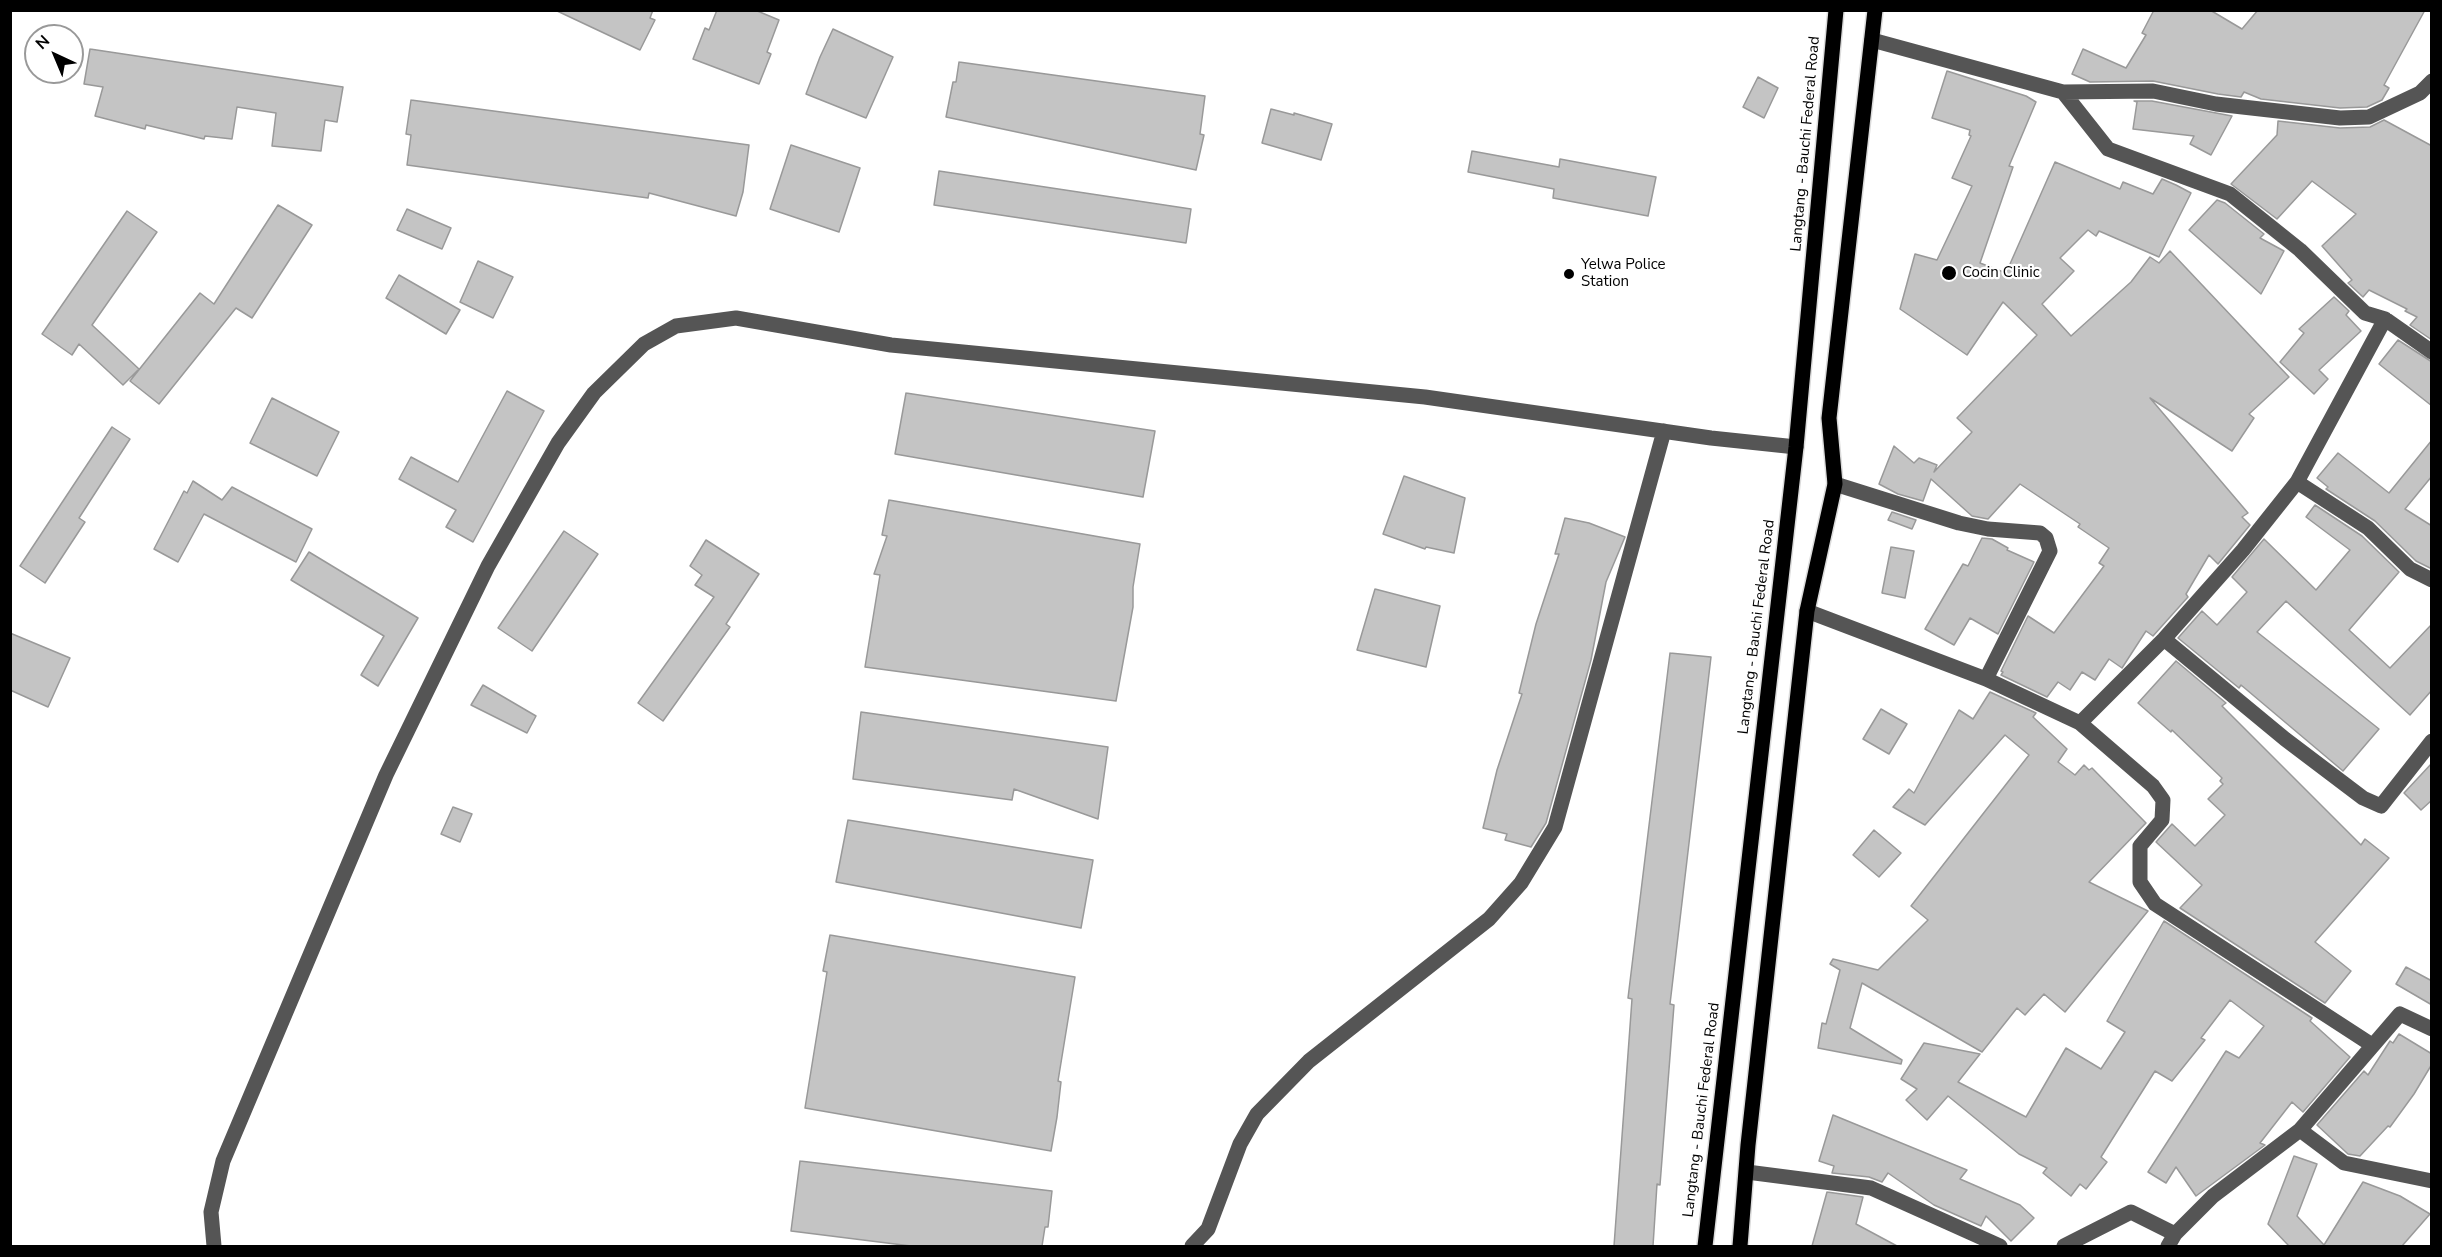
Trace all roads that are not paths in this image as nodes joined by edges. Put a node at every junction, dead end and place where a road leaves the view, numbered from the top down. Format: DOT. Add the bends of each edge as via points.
graph roads {
  1 [pos="1836,10"];
  2 [pos="1875,10"];
  3 [pos="1872,40"];
  4 [pos="2432,81"];
  5 [pos="2063,92"];
  6 [pos="2385,319"];
  7 [pos="2432,352"];
  8 [pos="1664,431"];
  9 [pos="1796,447"];
  10 [pos="2297,482"];
  11 [pos="1835,484"];
  12 [pos="2432,580"];
  13 [pos="1807,611"];
  14 [pos="2164,639"];
  15 [pos="1986,679"];
  16 [pos="2080,723"];
  17 [pos="2432,741"];
  18 [pos="2432,1029"];
  19 [pos="2372,1045"];
  20 [pos="2300,1130"];
  21 [pos="1746,1172"];
  22 [pos="2432,1181"];
  23 [pos="2172,1240"];
  24 [pos="214,1246"];
  25 [pos="1192,1246"];
  26 [pos="1705,1246"];
  27 [pos="1740,1246"];
  28 [pos="2000,1246"];
  29 [pos="2064,1246"];
  1 -- 9 [label="main road, Langtang - Bauchi Federal Road"];
  2 -- 3 [label="main road"];
  3 -- 5 [label="street"];
  3 -- 11 [label="main road" via="1829,418"];
  4 -- 5 [label="street" via="2420,93 2369,117 2340,118 2216,104 2153,91"];
  5 -- 6 [label="street" via="2108,149 2230,194 2300,250 2365,313"];
  6 -- 7 [label="street"];
  6 -- 10 [label="street"];
  8 -- 9 [label="street"];
  8 -- 24 [label="street" via="1425,397 891,345 736,318 676,326 644,344 594,393 558,443 488,566 386,775 223,1161 212,1212"];
  8 -- 25 [label="street" via="1555,827 1521,883 1489,919 1309,1061 1257,1114 1240,1144 1208,1229"];
  9 -- 26 [label="main road, Langtang - Bauchi Federal Road"];
  10 -- 12 [label="street" via="2368,528 2410,569"];
  10 -- 14 [label="street"];
  11 -- 13 [label="main road"];
  11 -- 15 [label="street" via="1959,523 2040,533 2046,538 2050,551"];
  13 -- 15 [label="street"];
  13 -- 21 [label="main road"];
  14 -- 16 [label="street"];
  14 -- 17 [label="street" via="2285,739 2363,798 2381,806"];
  15 -- 16 [label="street"];
  16 -- 19 [label="street" via="2153,786 2163,800 2162,820 2140,846 2140,882 2155,904"];
  18 -- 19 [label="street" via="2400,1014"];
  19 -- 20 [label="street"];
  20 -- 22 [label="street" via="2344,1163"];
  20 -- 23 [label="street" via="2213,1196"];
  21 -- 27 [label="main road"];
  21 -- 28 [label="street" via="1871,1188"];
  23 -- 29 [label="street" via="2131,1212"];
}
